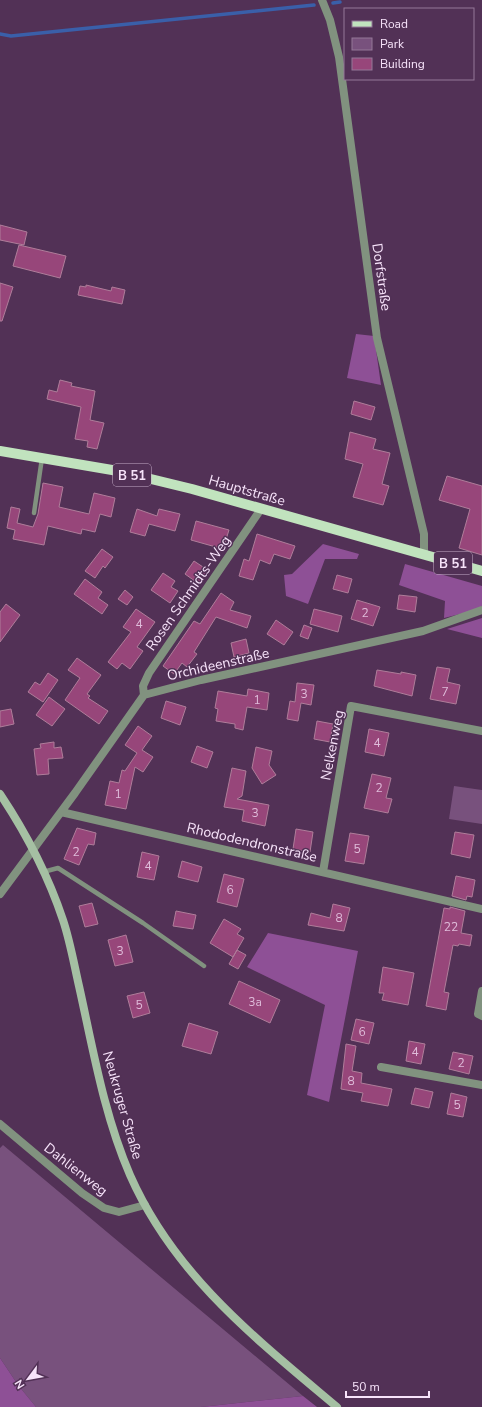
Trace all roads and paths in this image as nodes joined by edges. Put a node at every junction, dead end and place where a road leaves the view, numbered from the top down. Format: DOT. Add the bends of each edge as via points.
graph roads {
  1 [pos="322,0"];
  2 [pos="0,451"];
  3 [pos="42,458"];
  4 [pos="261,509"];
  5 [pos="34,513"];
  6 [pos="424,555"];
  7 [pos="482,571"];
  8 [pos="482,610"];
  9 [pos="144,695"];
  10 [pos="482,731"];
  11 [pos="0,794"];
  12 [pos="61,812"];
  13 [pos="33,849"];
  14 [pos="43,872"];
  15 [pos="323,872"];
  16 [pos="0,894"];
  17 [pos="482,909"];
  18 [pos="204,966"];
  19 [pos="482,991"];
  20 [pos="482,1016"];
  21 [pos="381,1067"];
  22 [pos="482,1085"];
  23 [pos="0,1124"];
  24 [pos="145,1206"];
  25 [pos="336,1407"];
  1 -- 6 [label="street, Dorfstraße" via="339,57 378,338 424,534"];
  2 -- 3 [label="main road, Hauptstraße / B 51"];
  3 -- 4 [label="main road, Hauptstraße / B 51" via="118,471"];
  3 -- 5 [label="lane"];
  4 -- 6 [label="main road, Hauptstraße / B 51"];
  4 -- 9 [label="street, Rosen Schmidts-Weg" via="149,673 143,686"];
  6 -- 7 [label="main road, Hauptstraße / B 51"];
  8 -- 9 [label="street, Orchideenstraße" via="423,631"];
  9 -- 12 [label="street"];
  10 -- 15 [label="street, Nelkenweg" via="351,706"];
  11 -- 13 [label="street, Neukruger Straße"];
  12 -- 13 [label="street"];
  12 -- 15 [label="street, Rhododendronstraße"];
  13 -- 14 [label="street, Neukruger Straße"];
  13 -- 16 [label="street"];
  14 -- 18 [label="lane" via="58,868"];
  14 -- 24 [label="street, Neukruger Straße" via="63,920 102,1090 119,1148"];
  15 -- 17 [label="street, Rhododendronstraße"];
  19 -- 20 [label="street" via="478,1014"];
  21 -- 22 [label="street"];
  23 -- 24 [label="street, Dahlienweg" via="82,1193 104,1208 119,1212"];
  24 -- 25 [label="street, Neukruger Straße" via="176,1255 212,1297 248,1332"];
}
